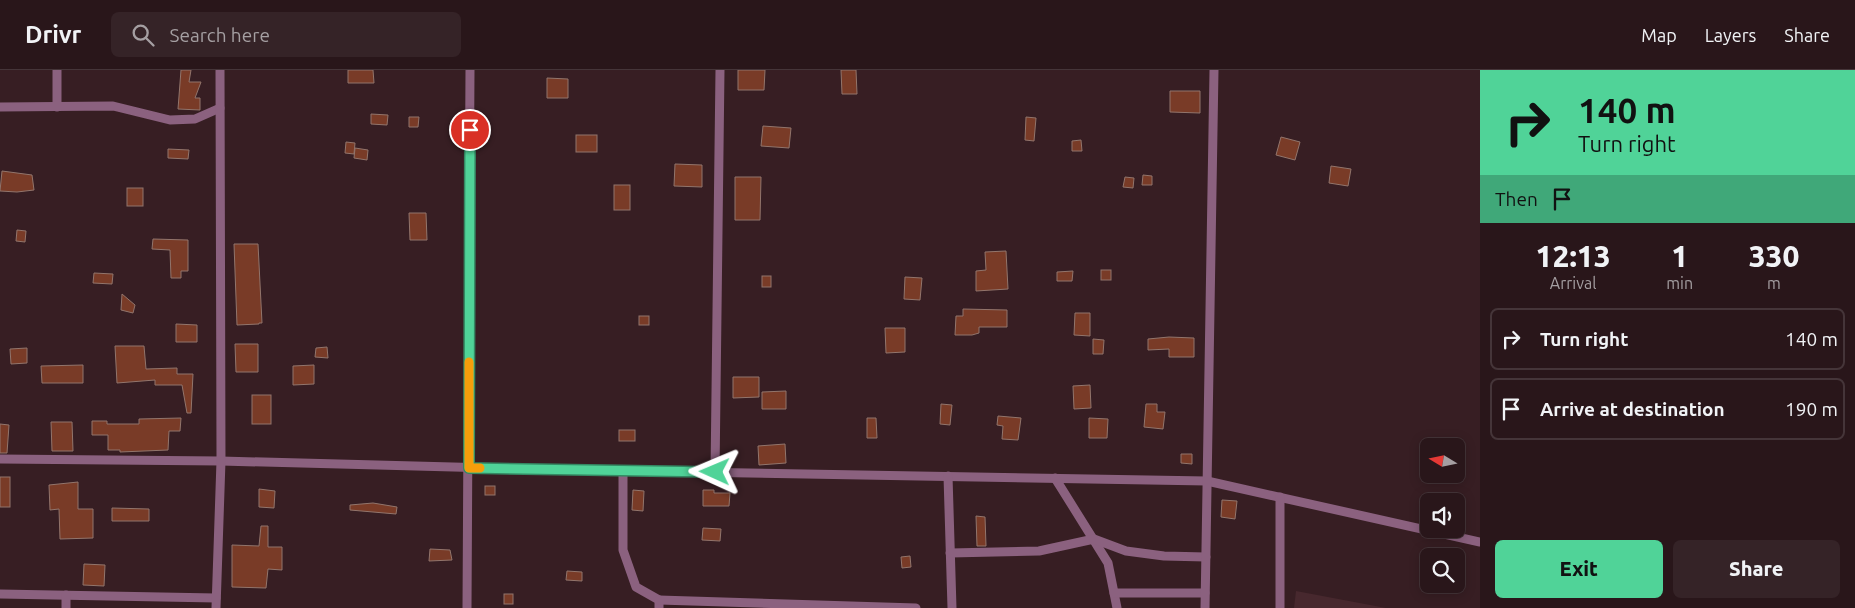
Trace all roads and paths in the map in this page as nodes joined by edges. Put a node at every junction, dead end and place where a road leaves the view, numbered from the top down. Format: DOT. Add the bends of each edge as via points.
graph roads {
  1 [pos="57,70"];
  2 [pos="220,70"];
  3 [pos="470,70"];
  4 [pos="720,70"];
  5 [pos="1214,70"];
  6 [pos="0,107"];
  7 [pos="57,108"];
  8 [pos="220,108"];
  9 [pos="0,459"];
  10 [pos="221,461"];
  11 [pos="469,468"];
  12 [pos="623,471"];
  13 [pos="715,472"];
  14 [pos="948,476"];
  15 [pos="1056,478"];
  16 [pos="1207,481"];
  17 [pos="1280,497"];
  18 [pos="1094,539"];
  19 [pos="1480,542"];
  20 [pos="950,553"];
  21 [pos="1206,557"];
  22 [pos="1114,593"];
  23 [pos="1205,593"];
  24 [pos="0,594"];
  25 [pos="66,595"];
  26 [pos="216,603"];
  27 [pos="659,604"];
  28 [pos="732,605"];
  29 [pos="66,608"];
  30 [pos="467,608"];
  31 [pos="916,608"];
  32 [pos="952,608"];
  33 [pos="1117,608"];
  34 [pos="1205,608"];
  35 [pos="1280,608"];
  1 -- 7 [label="street"];
  2 -- 8 [label="street"];
  3 -- 11 [label="street"];
  4 -- 13 [label="street"];
  5 -- 16 [label="street"];
  6 -- 7 [label="street"];
  7 -- 8 [label="street" via="113,106 170,120 195,118"];
  8 -- 10 [label="street"];
  9 -- 10 [label="street"];
  10 -- 11 [label="street"];
  10 -- 26 [label="street"];
  11 -- 12 [label="street"];
  11 -- 30 [label="street"];
  12 -- 13 [label="street"];
  12 -- 27 [label="street" via="623,550 636,587"];
  13 -- 14 [label="street"];
  14 -- 15 [label="street"];
  14 -- 20 [label="street"];
  15 -- 16 [label="street"];
  15 -- 18 [label="street"];
  16 -- 17 [label="street"];
  16 -- 21 [label="street"];
  17 -- 19 [label="street"];
  17 -- 35 [label="street"];
  18 -- 20 [label="street" via="1039,551"];
  18 -- 21 [label="street" via="1126,551"];
  18 -- 22 [label="street" via="1108,563"];
  20 -- 32 [label="street"];
  21 -- 23 [label="street"];
  22 -- 23 [label="street"];
  22 -- 33 [label="street"];
  23 -- 34 [label="street"];
  24 -- 25 [label="street"];
  25 -- 26 [label="street"];
  25 -- 29 [label="street"];
  27 -- 28 [label="street"];
  28 -- 31 [label="street"];
}
